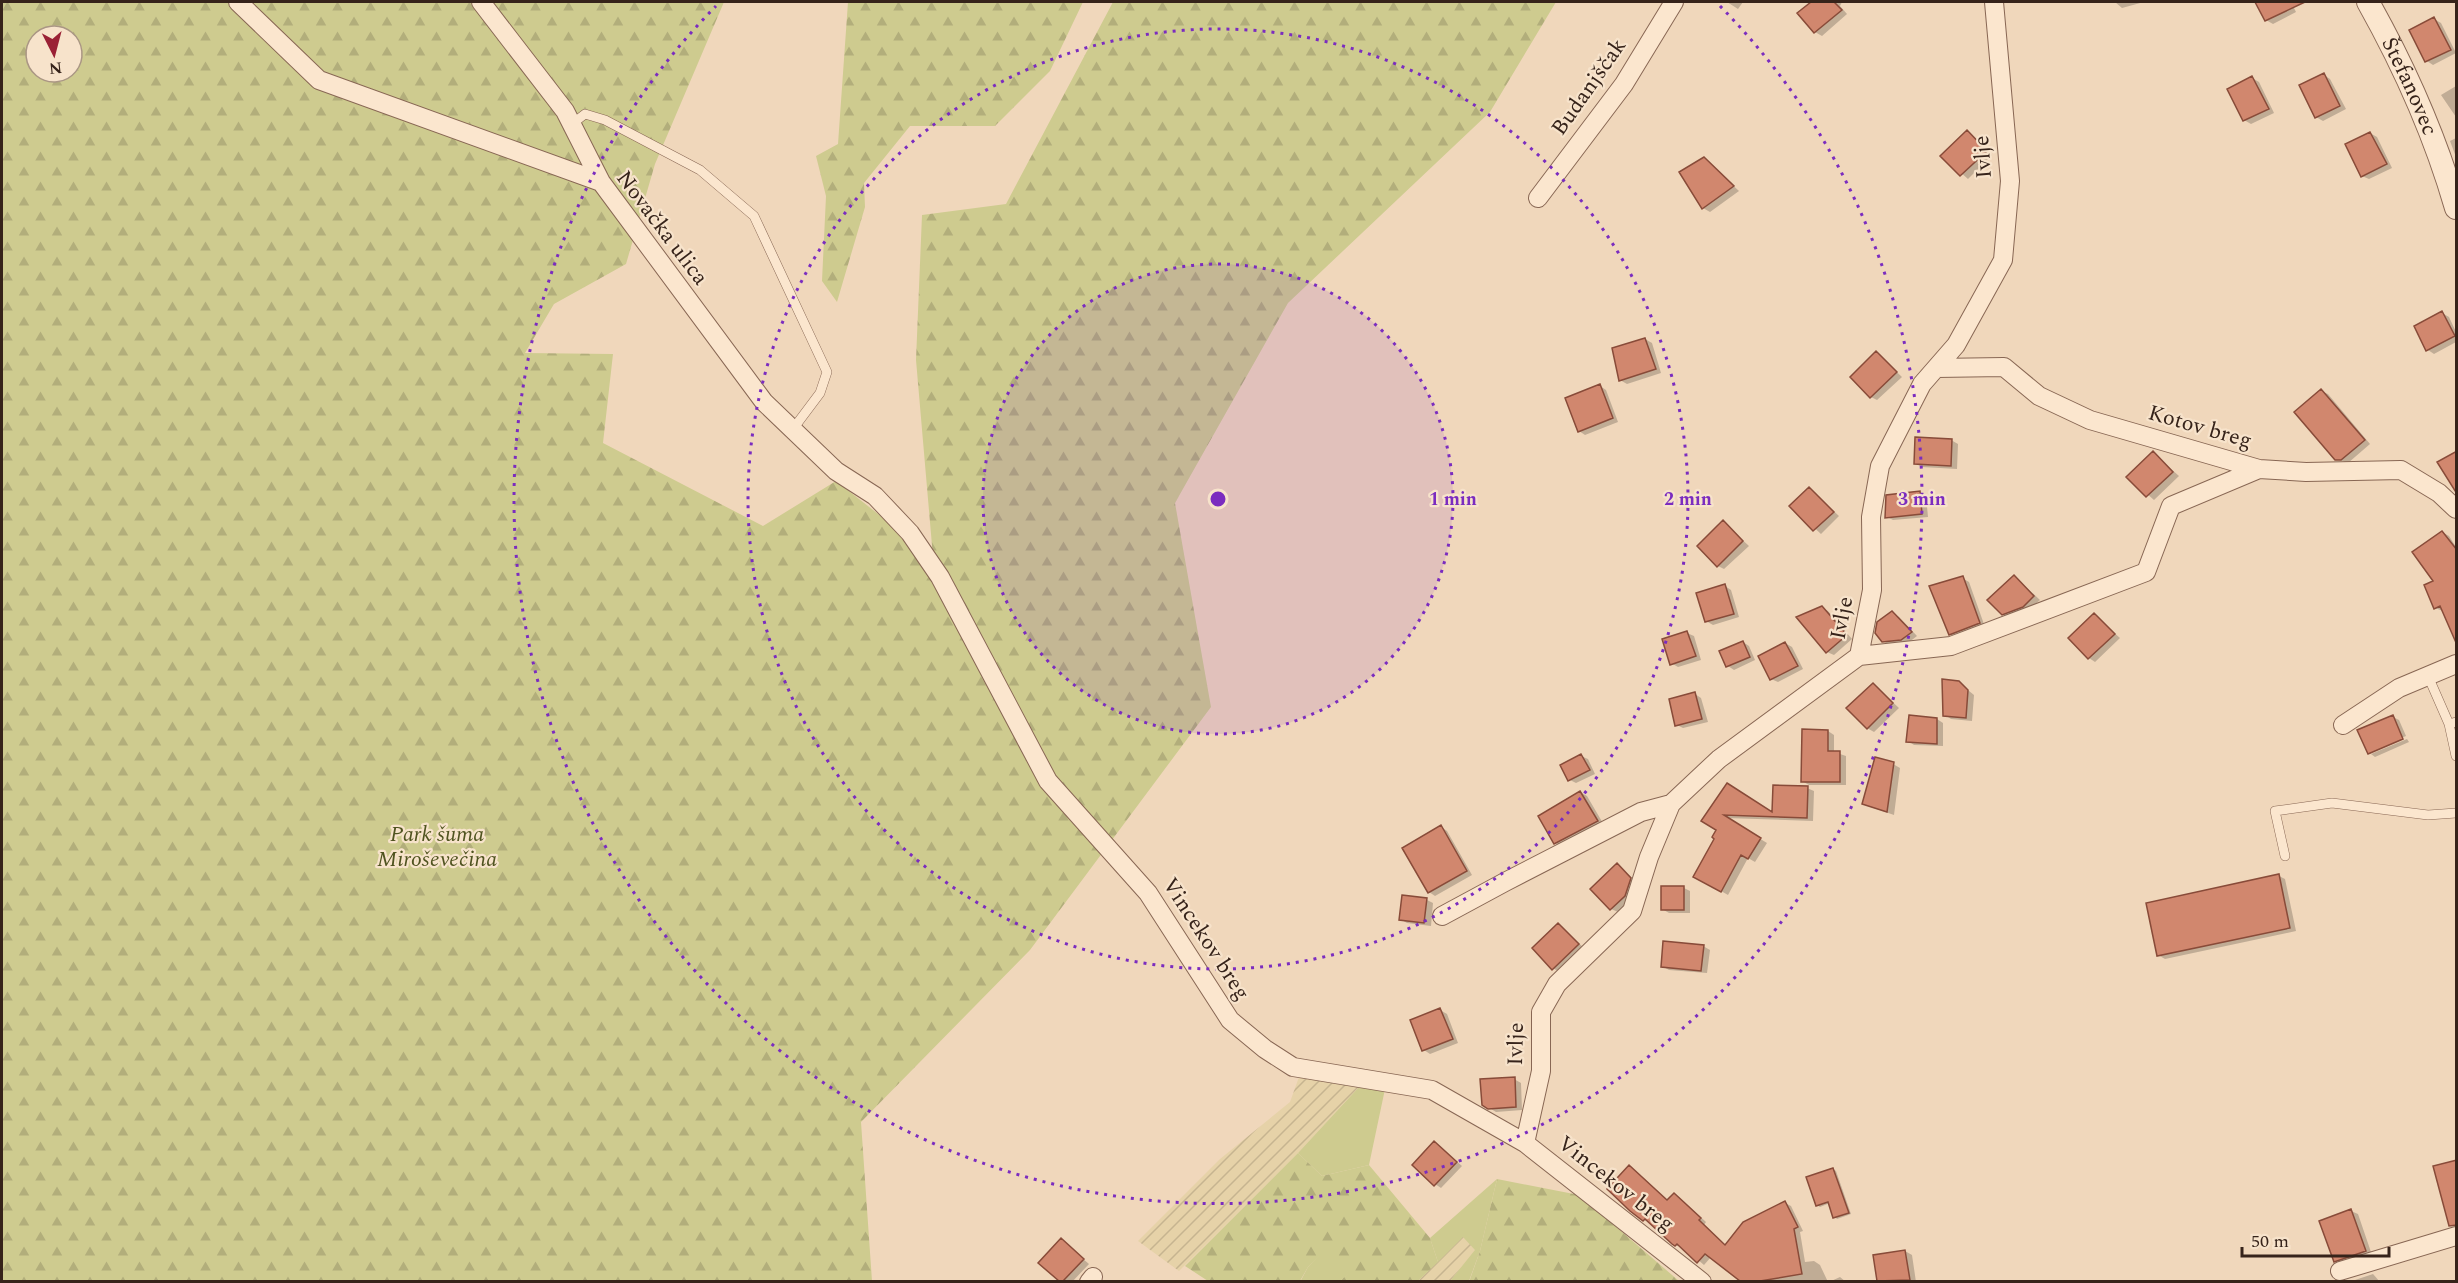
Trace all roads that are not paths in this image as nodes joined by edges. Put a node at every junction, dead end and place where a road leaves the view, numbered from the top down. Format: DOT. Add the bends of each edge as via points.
graph roads {
  1 [pos="238,2"];
  2 [pos="481,2"];
  3 [pos="1674,2"];
  4 [pos="1994,2"];
  5 [pos="2368,2"];
  6 [pos="572,124"];
  7 [pos="601,182"];
  8 [pos="1538,198"];
  9 [pos="2457,208"];
  10 [pos="1936,368"];
  11 [pos="793,429"];
  12 [pos="2259,469"];
  13 [pos="2457,509"];
  14 [pos="940,577"];
  15 [pos="1859,656"];
  16 [pos="2457,664"];
  17 [pos="2428,676"];
  18 [pos="2453,723"];
  19 [pos="2343,725"];
  20 [pos="2457,756"];
  21 [pos="1671,804"];
  22 [pos="2457,813"];
  23 [pos="2285,856"];
  24 [pos="1442,916"];
  25 [pos="1525,1143"];
  26 [pos="2457,1236"];
  27 [pos="2340,1271"];
  28 [pos="1702,1281"];
  1 -- 7 [label="street, Novačka ulica" via="320,80"];
  2 -- 6 [label="street"];
  3 -- 8 [label="street, Budanjščak" via="1624,84"];
  4 -- 10 [label="street, Ivlje" via="2010,181 2003,260 1956,345"];
  5 -- 9 [label="street, Štefanovec" via="2426,116"];
  6 -- 7 [label="street"];
  6 -- 11 [label="lane" via="585,114 605,120 700,170 754,216 827,372 820,393"];
  7 -- 11 [label="street, Novačka ulica" via="764,402"];
  10 -- 12 [label="street, Kotov breg" via="2004,367 2039,396 2090,420"];
  10 -- 15 [label="street, Ivlje" via="1922,384 1880,466 1871,518 1872,590"];
  11 -- 14 [label="street, Novačka ulica" via="836,471 875,496 910,533"];
  12 -- 13 [label="street, Kotov breg" via="2401,470"];
  12 -- 15 [label="street" via="2171,506 2146,572 1951,646"];
  14 -- 25 [label="street, Vincekov breg" via="1048,782 1148,893 1230,1020 1293,1066 1432,1090"];
  15 -- 21 [label="street, Ivlje" via="1719,759"];
  16 -- 17 [label="street"];
  17 -- 18 [label="lane"];
  17 -- 19 [label="street" via="2399,688"];
  18 -- 20 [label="lane"];
  21 -- 24 [label="street" via="1641,812"];
  21 -- 25 [label="street, Ivlje" via="1632,911 1557,984 1541,1012 1541,1071"];
  22 -- 23 [label="lane" via="2428,815 2332,803 2275,811"];
  25 -- 28 [label="street, Vincekov breg"];
  26 -- 27 [label="street"];
}
